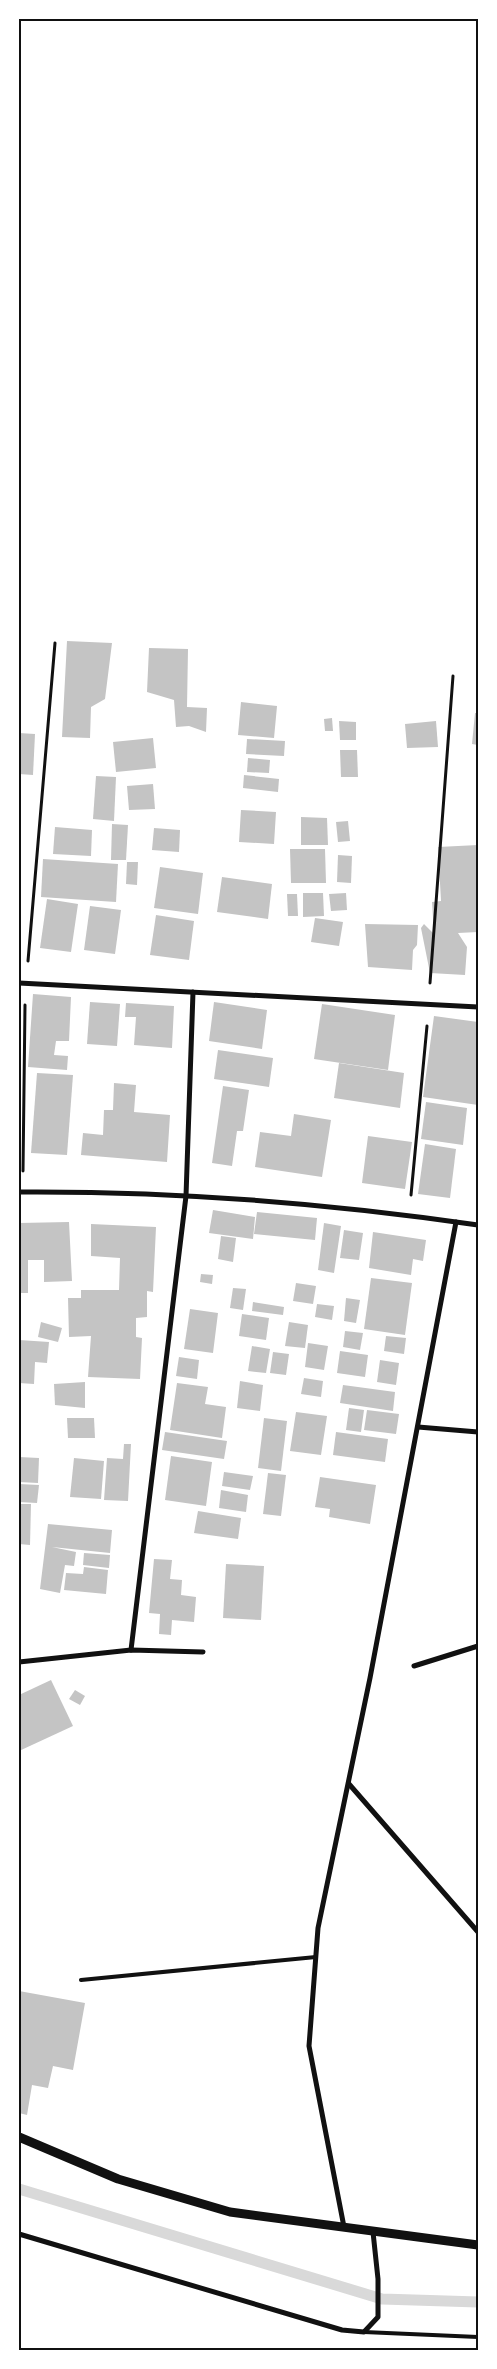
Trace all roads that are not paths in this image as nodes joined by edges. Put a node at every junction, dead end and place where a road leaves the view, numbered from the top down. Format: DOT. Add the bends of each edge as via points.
graph roads {
  1 [pos="19,983"];
  2 [pos="193,992"];
  3 [pos="478,1007"];
  4 [pos="20,1192"];
  5 [pos="186,1196"];
  6 [pos="456,1222"];
  7 [pos="478,1226"];
  8 [pos="418,1427"];
  9 [pos="478,1432"];
  10 [pos="478,1646"];
  11 [pos="131,1650"];
  12 [pos="202,1652"];
  13 [pos="19,1662"];
  14 [pos="414,1666"];
  15 [pos="349,1784"];
  16 [pos="478,1932"];
  17 [pos="316,1957"];
  18 [pos="82,1980"];
  19 [pos="19,2138"];
  20 [pos="344,2228"];
  21 [pos="374,2232"];
  22 [pos="19,2234"];
  23 [pos="478,2245"];
  24 [pos="364,2332"];
  25 [pos="478,2338"];
  1 -- 2 [label="street"];
  2 -- 3 [label="street"];
  2 -- 5 [label="street"];
  4 -- 5 [label="street"];
  5 -- 6 [label="street"];
  5 -- 11 [label="street"];
  6 -- 7 [label="street"];
  6 -- 8 [label="street"];
  8 -- 9 [label="street"];
  8 -- 15 [label="street"];
  10 -- 14 [label="street"];
  11 -- 12 [label="street"];
  11 -- 13 [label="street"];
  15 -- 16 [label="street"];
  15 -- 17 [label="street" via="318,1928"];
  17 -- 18 [label="lane"];
  17 -- 20 [label="street" via="309,2046"];
  19 -- 20 [label="street" via="118,2179 230,2212"];
  20 -- 21 [label="street"];
  21 -- 23 [label="street"];
  21 -- 24 [label="street" via="378,2317"];
  22 -- 24 [label="street" via="342,2330"];
  24 -- 25 [label="lane"];
}
